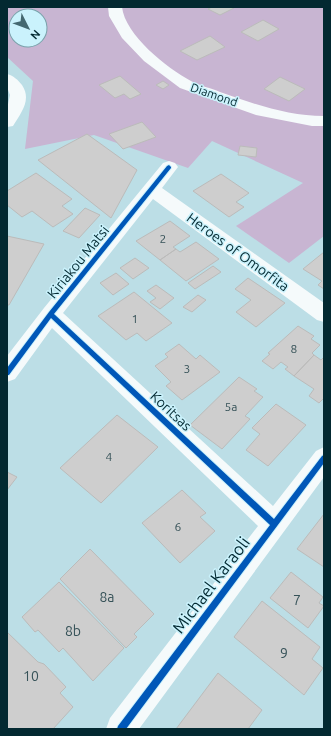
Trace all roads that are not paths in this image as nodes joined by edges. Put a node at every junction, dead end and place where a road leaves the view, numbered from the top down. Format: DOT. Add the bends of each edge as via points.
graph roads {
  1 [pos="115,7"];
  2 [pos="7,79"];
  3 [pos="324,121"];
  4 [pos="7,122"];
  5 [pos="169,167"];
  6 [pos="153,190"];
  7 [pos="51,314"];
  8 [pos="324,314"];
  9 [pos="7,373"];
  10 [pos="324,458"];
  11 [pos="274,524"];
  12 [pos="121,729"];
  1 -- 3 [label="street, Diamond" via="116,16 127,35 149,58 186,85 262,112 312,122"];
  2 -- 4 [label="street" via="16,88 19,97"];
  5 -- 6 [label="street, Kiriakou Matsi"];
  6 -- 7 [label="street, Kiriakou Matsi"];
  6 -- 8 [label="street, Heroes of Omorfita"];
  7 -- 9 [label="street, Kiriakou Matsi"];
  7 -- 11 [label="street, Koritsas"];
  10 -- 11 [label="street, Michael Karaoli"];
  11 -- 12 [label="street, Michael Karaoli"];
}
